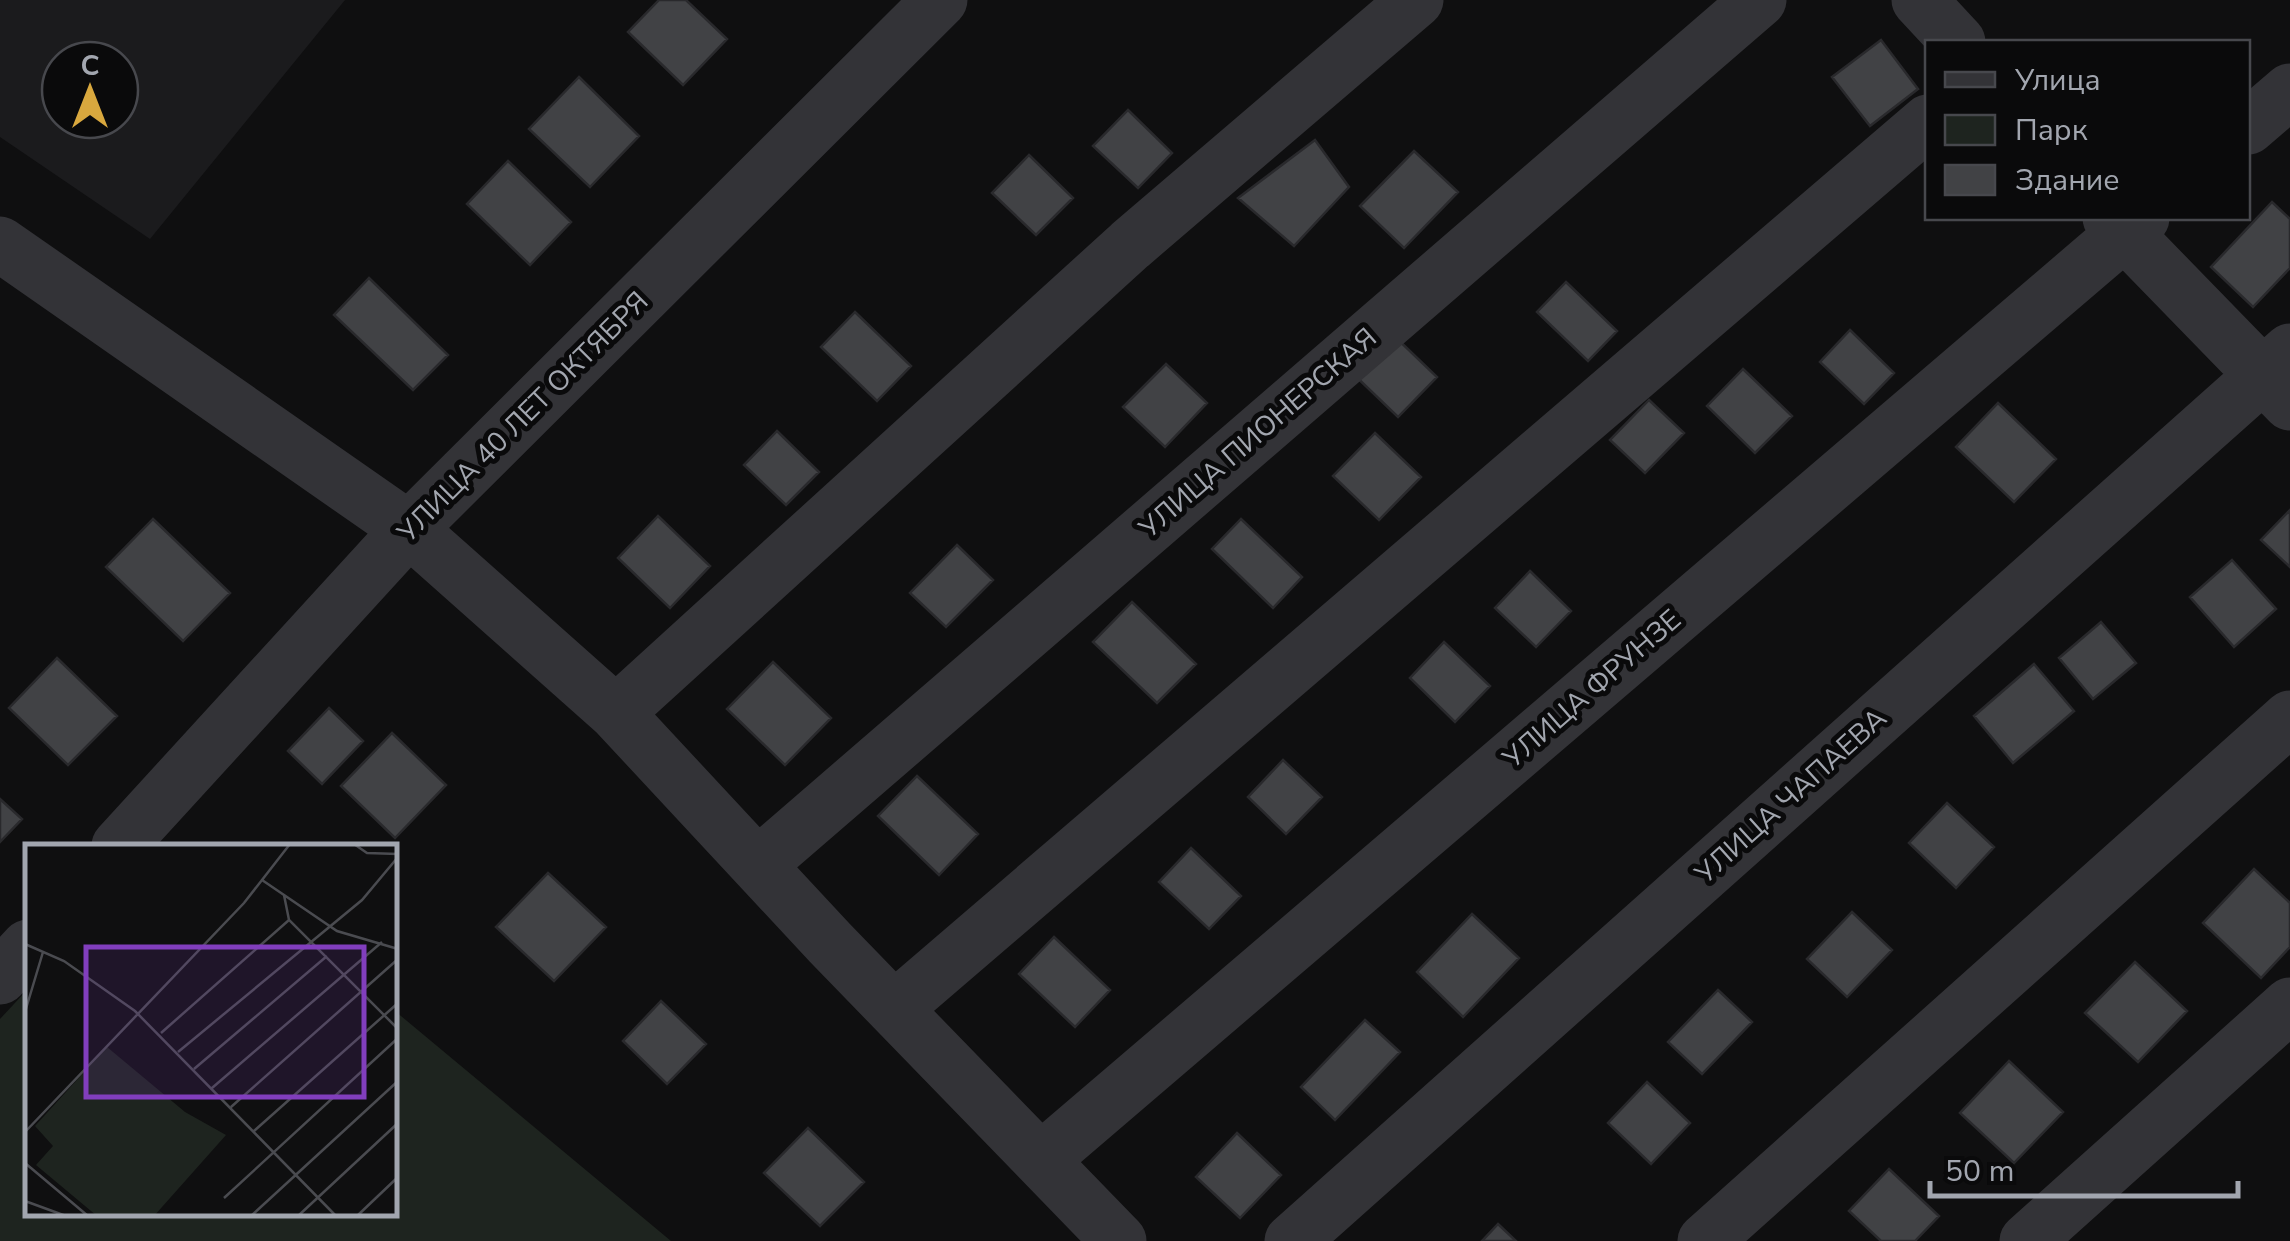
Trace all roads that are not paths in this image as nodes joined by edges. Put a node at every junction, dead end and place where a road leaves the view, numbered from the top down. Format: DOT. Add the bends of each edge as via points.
graph roads {
  1 [pos="940,0"];
  2 [pos="1416,0"];
  3 [pos="1759,0"];
  4 [pos="1919,0"];
  5 [pos="1956,40"];
  6 [pos="2290,91"];
  7 [pos="1925,125"];
  8 [pos="2250,125"];
  9 [pos="2126,223"];
  10 [pos="0,244"];
  11 [pos="2281,376"];
  12 [pos="409,529"];
  13 [pos="616,713"];
  14 [pos="2290,718"];
  15 [pos="122,844"];
  16 [pos="758,865"];
  17 [pos="25,949"];
  18 [pos="0,976"];
  19 [pos="2290,1006"];
  20 [pos="894,1009"];
  21 [pos="1041,1160"];
  22 [pos="1119,1241"];
  23 [pos="1292,1241"];
  24 [pos="1705,1241"];
  25 [pos="2027,1241"];
  1 -- 12 [label="street, УЛИЦА 40 ЛЕТ ОКТЯБРЯ"];
  2 -- 13 [label="street" via="1130,245"];
  3 -- 16 [label="street, УЛИЦА ПИОНЕРСКАЯ"];
  4 -- 5 [label="street"];
  6 -- 8 [label="street"];
  7 -- 20 [label="street"];
  9 -- 11 [label="street"];
  9 -- 21 [label="street, УЛИЦА ФРУНЗЕ"];
  10 -- 12 [label="street"];
  11 -- 23 [label="street, УЛИЦА ЧАПАЕВА"];
  12 -- 13 [label="street"];
  12 -- 15 [label="street, УЛИЦА 40 ЛЕТ ОКТЯБРЯ"];
  13 -- 16 [label="street"];
  14 -- 24 [label="street"];
  16 -- 20 [label="street"];
  17 -- 18 [label="street"];
  19 -- 25 [label="street"];
  20 -- 21 [label="street"];
  21 -- 22 [label="street"];
}
